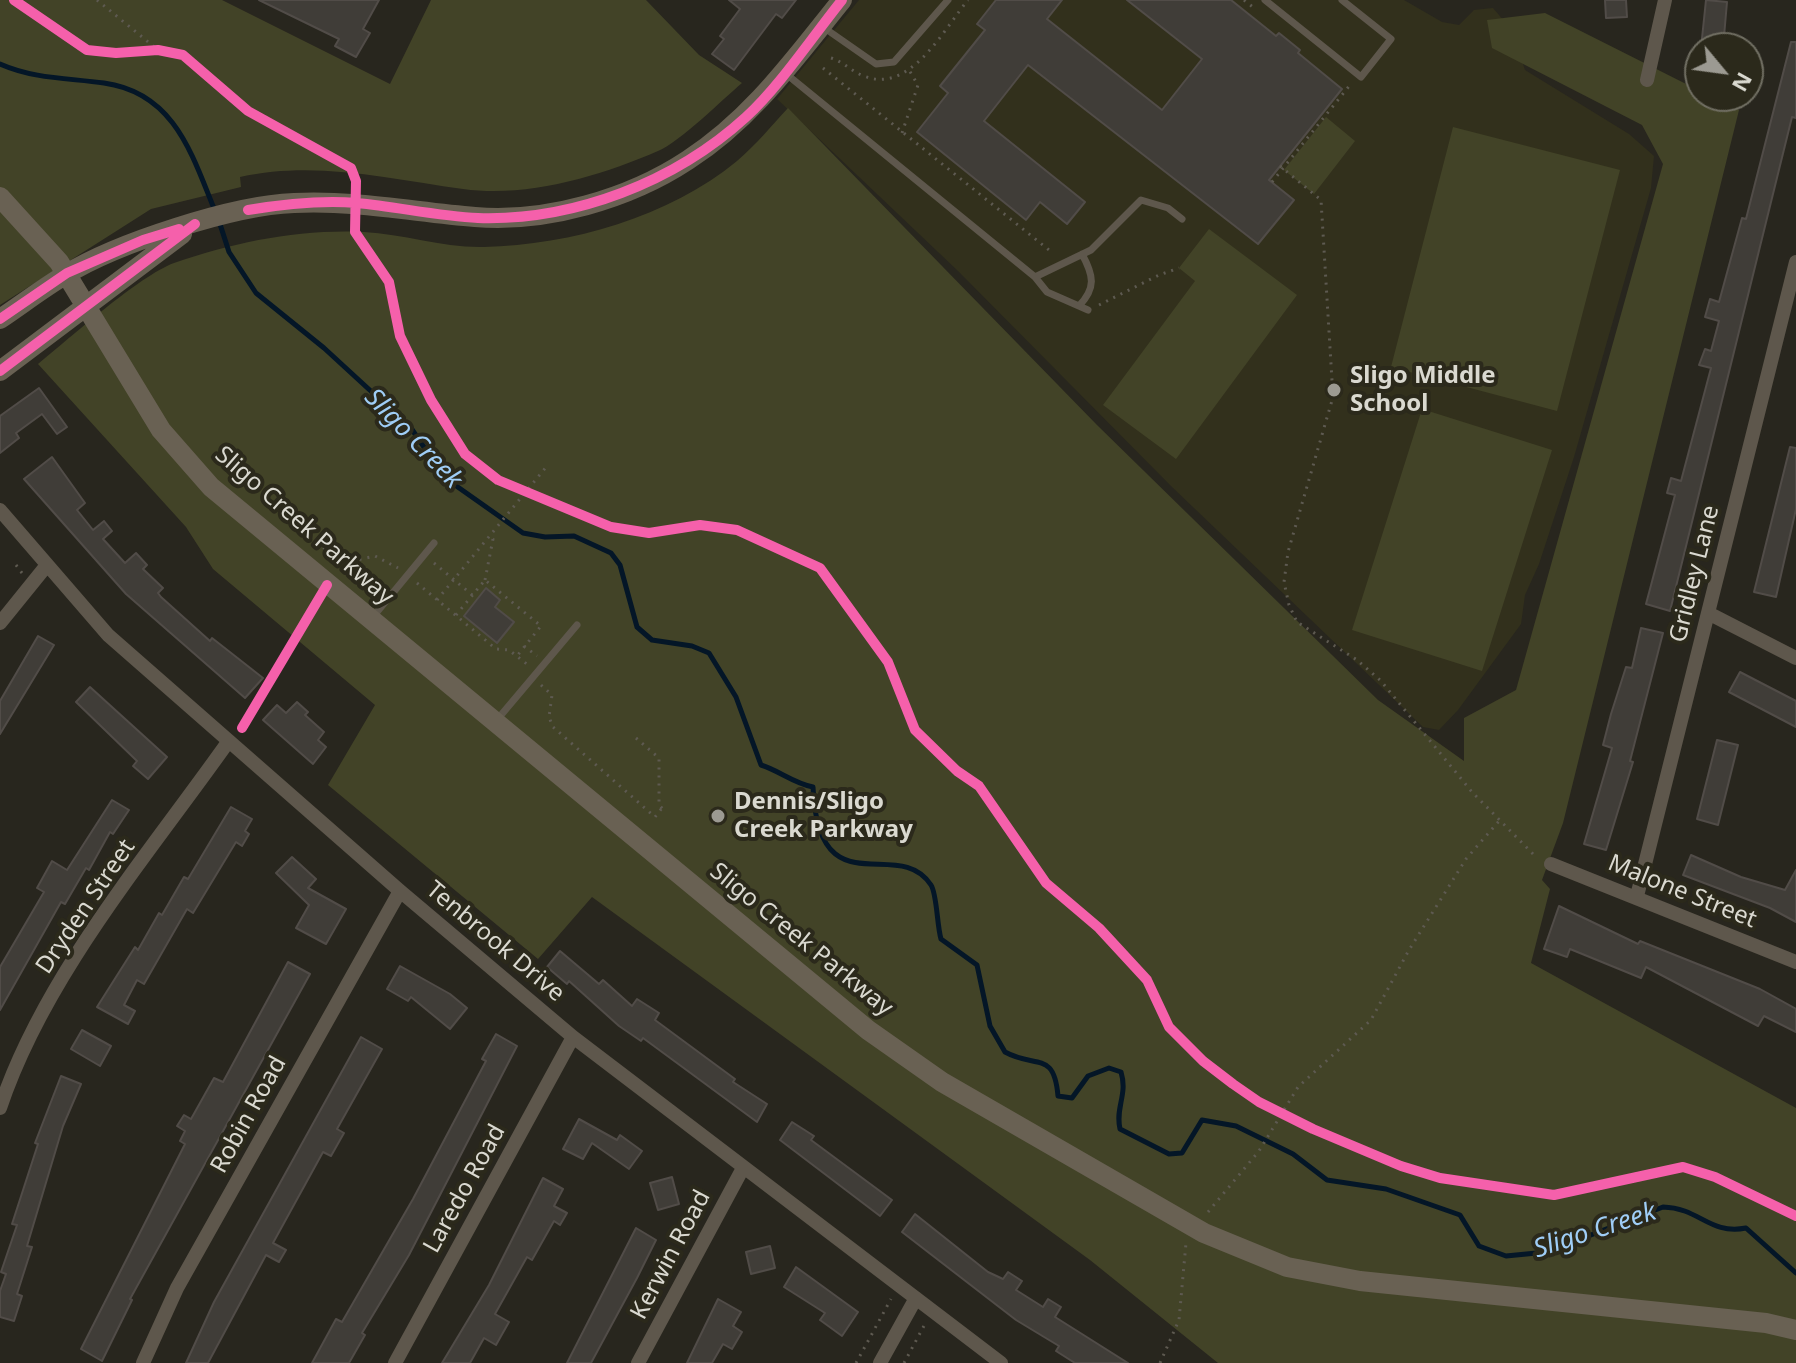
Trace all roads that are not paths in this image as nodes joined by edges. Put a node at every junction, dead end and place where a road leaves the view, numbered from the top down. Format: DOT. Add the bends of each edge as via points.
graph roads {
  1 [pos="842,0"];
  2 [pos="948,0"];
  3 [pos="1265,0"];
  4 [pos="1342,0"];
  5 [pos="1665,0"];
  6 [pos="822,25"];
  7 [pos="783,72"];
  8 [pos="1647,80"];
  9 [pos="0,197"];
  10 [pos="1182,219"];
  11 [pos="195,224"];
  12 [pos="1082,254"];
  13 [pos="1796,262"];
  14 [pos="67,273"];
  15 [pos="1035,277"];
  16 [pos="1079,306"];
  17 [pos="87,307"];
  18 [pos="1088,310"];
  19 [pos="0,319"];
  20 [pos="0,371"];
  21 [pos="0,510"];
  22 [pos="434,543"];
  23 [pos="47,565"];
  24 [pos="1708,613"];
  25 [pos="371,619"];
  26 [pos="0,623"];
  27 [pos="577,625"];
  28 [pos="1796,658"];
  29 [pos="496,722"];
  30 [pos="228,742"];
  31 [pos="1551,864"];
  32 [pos="400,891"];
  33 [pos="1637,896"];
  34 [pos="1796,962"];
  35 [pos="573,1037"];
  36 [pos="0,1108"];
  37 [pos="743,1168"];
  38 [pos="916,1298"];
  39 [pos="1796,1330"];
  40 [pos="143,1363"];
  41 [pos="395,1363"];
  42 [pos="638,1363"];
  43 [pos="880,1363"];
  44 [pos="1001,1363"];
  1 -- 6 [label="street"];
  2 -- 6 [label="lane" via="894,62 876,64"];
  3 -- 4 [label="lane" via="1361,77 1391,39"];
  5 -- 8 [label="street"];
  6 -- 7 [label="street"];
  7 -- 11 [label="street" via="746,117 687,161 593,203 533,215 478,218 354,203 291,203"];
  7 -- 15 [label="lane"];
  9 -- 14 [label="street, Sligo Creek Parkway"];
  10 -- 12 [label="lane" via="1168,208 1141,200"];
  11 -- 14 [label="street"];
  11 -- 17 [label="street"];
  12 -- 15 [label="lane"];
  12 -- 16 [label="lane" via="1093,274 1091,294"];
  13 -- 24 [label="street, Gridley Lane"];
  14 -- 17 [label="street, Sligo Creek Parkway"];
  14 -- 19 [label="street"];
  15 -- 16 [label="lane" via="1047,292"];
  16 -- 18 [label="lane"];
  17 -- 20 [label="street"];
  17 -- 25 [label="street, Sligo Creek Parkway" via="161,430 211,487"];
  21 -- 23 [label="street, Tenbrook Drive"];
  22 -- 25 [label="lane"];
  23 -- 26 [label="street"];
  23 -- 30 [label="street, Tenbrook Drive" via="108,635"];
  24 -- 28 [label="street"];
  24 -- 33 [label="street, Gridley Lane"];
  25 -- 29 [label="street, Sligo Creek Parkway"];
  27 -- 29 [label="lane"];
  29 -- 39 [label="street, Sligo Creek Parkway" via="917,1064 1204,1233 1253,1256 1360,1281"];
  30 -- 32 [label="street, Tenbrook Drive"];
  30 -- 36 [label="street, Dryden Street" via="74,961 44,1011"];
  31 -- 33 [label="street, Malone Street"];
  32 -- 35 [label="street, Tenbrook Drive"];
  32 -- 40 [label="street, Robin Road" via="177,1288"];
  33 -- 34 [label="street, Malone Street"];
  35 -- 37 [label="street, Tenbrook Drive"];
  35 -- 41 [label="street, Laredo Road"];
  37 -- 38 [label="street, Tenbrook Drive"];
  37 -- 42 [label="street, Kerwin Road"];
  38 -- 43 [label="street"];
  38 -- 44 [label="street, Tenbrook Drive"];
}
